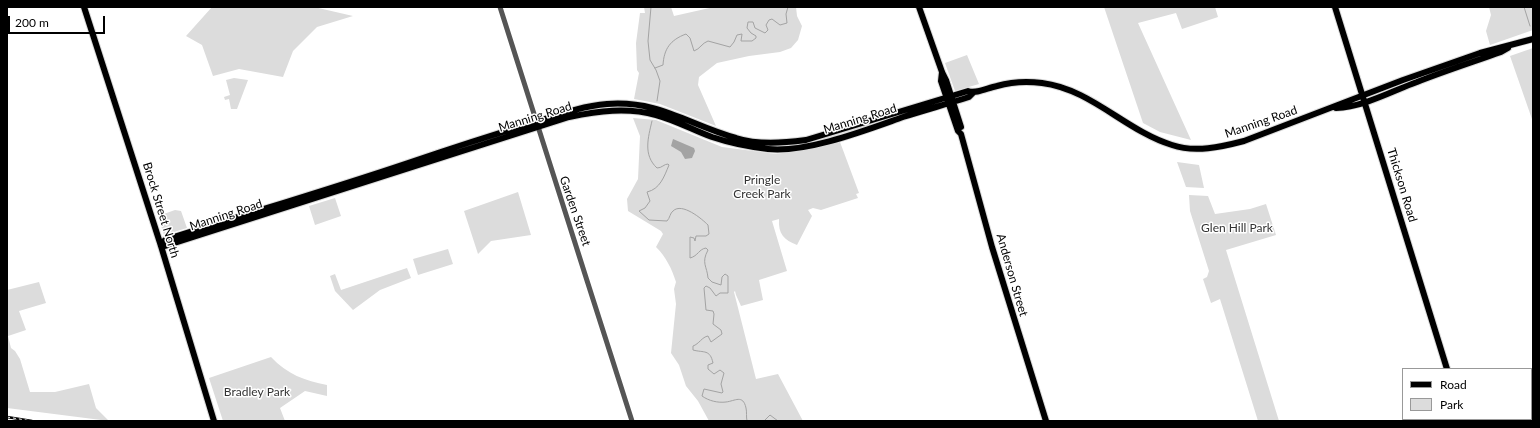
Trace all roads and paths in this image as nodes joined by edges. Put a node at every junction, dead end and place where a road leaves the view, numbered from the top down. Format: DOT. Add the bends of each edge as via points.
graph roads {
  1 [pos="84,7"];
  2 [pos="500,7"];
  3 [pos="918,7"];
  4 [pos="1335,7"];
  5 [pos="1533,39"];
  6 [pos="1364,99"];
  7 [pos="950,100"];
  8 [pos="536,125"];
  9 [pos="161,246"];
  10 [pos="1447,368"];
  11 [pos="214,421"];
  12 [pos="632,421"];
  13 [pos="1046,421"];
  1 -- 9 [label="main road, Brock Street North"];
  2 -- 8 [label="street, Garden Street"];
  3 -- 7 [label="main road, Anderson Street" via="942,72 941,81"];
  4 -- 6 [label="main road, Thickson Road"];
  5 -- 6 [label="main road, Manning Road" via="1480,53 1403,80"];
  6 -- 7 [label="main road, Manning Road" via="1346,108 1331,108 1244,141 1218,147 1187,148 1145,135 1090,100 1067,89 1042,83 1018,82 997,85 972,93 968,91"];
  6 -- 10 [label="main road, Thickson Road"];
  7 -- 8 [label="main road, Manning Road" via="838,138 786,149 735,144 663,117 626,110 595,111"];
  7 -- 13 [label="main road, Anderson Street"];
  8 -- 9 [label="main road, Manning Road"];
  8 -- 12 [label="street, Garden Street"];
  9 -- 11 [label="main road, Brock Street North"];
}
